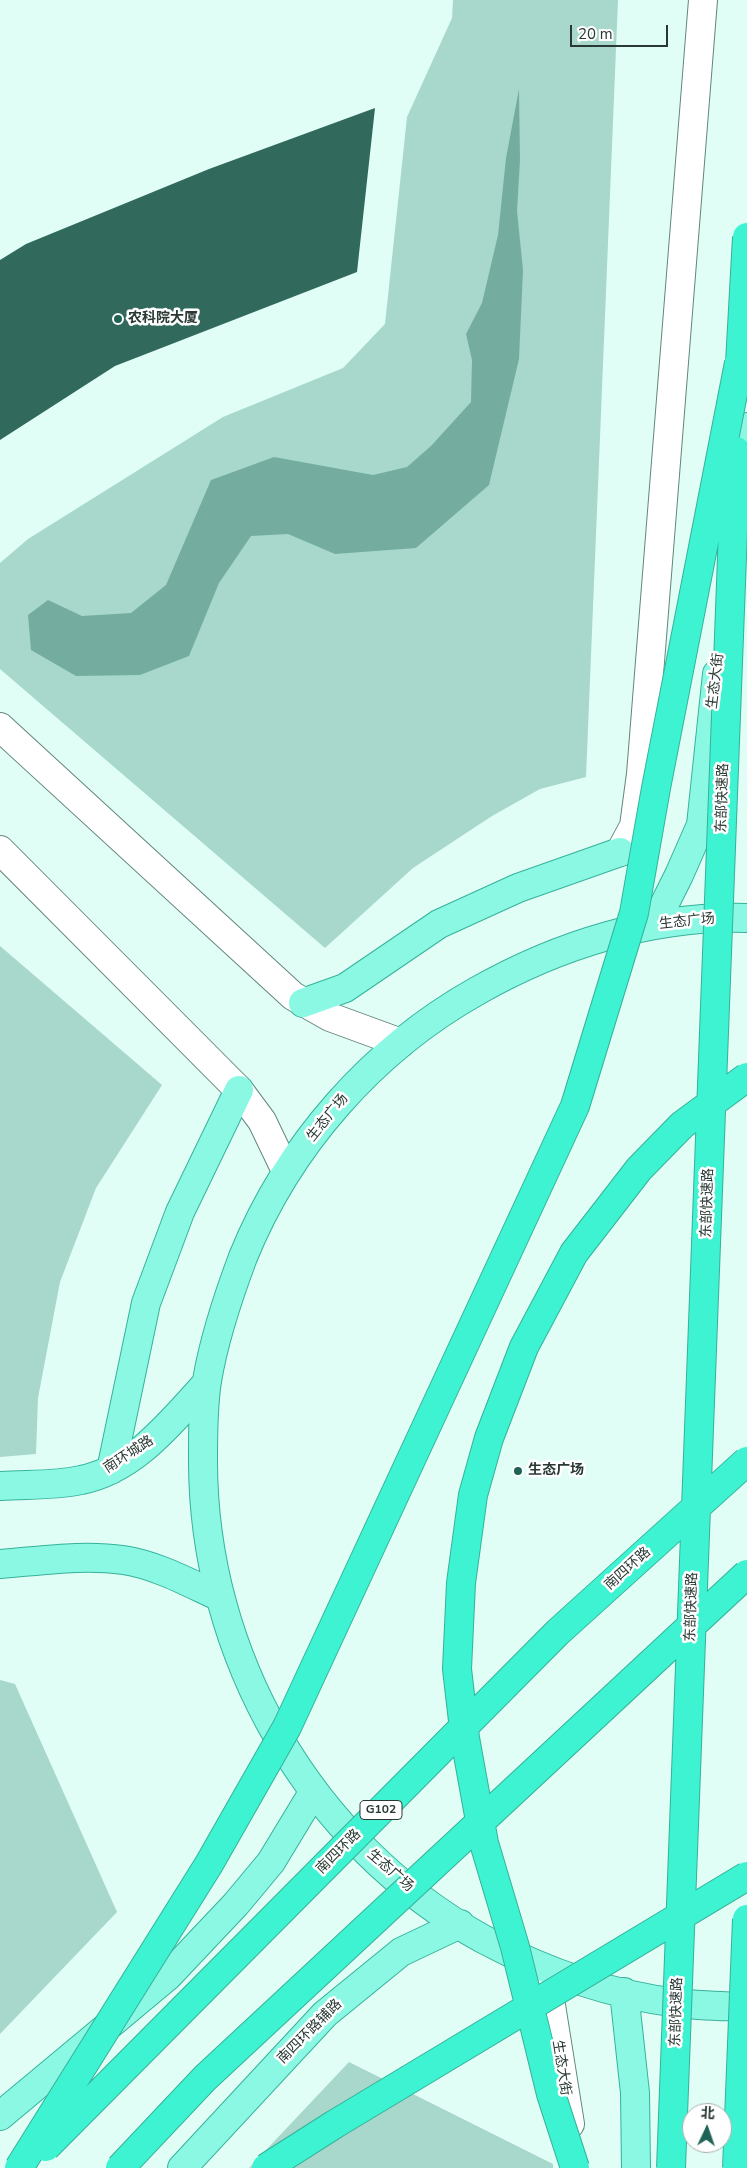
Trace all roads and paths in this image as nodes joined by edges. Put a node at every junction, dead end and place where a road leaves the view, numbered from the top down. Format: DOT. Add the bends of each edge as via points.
graph roads {
  1 [pos="703,0"];
  2 [pos="747,238"];
  3 [pos="739,362"];
  4 [pos="747,427"];
  5 [pos="0,727"];
  6 [pos="0,850"];
  7 [pos="620,852"];
  8 [pos="747,918"];
  9 [pos="654,925"];
  10 [pos="303,1003"];
  11 [pos="401,1043"];
  12 [pos="747,1077"];
  13 [pos="238,1090"];
  14 [pos="286,1171"];
  15 [pos="206,1384"];
  16 [pos="747,1460"];
  17 [pos="111,1470"];
  18 [pos="0,1486"];
  19 [pos="0,1564"];
  20 [pos="747,1574"];
  21 [pos="220,1597"];
  22 [pos="314,1791"];
  23 [pos="747,1876"];
  24 [pos="747,1919"];
  25 [pos="460,1924"];
  26 [pos="545,1968"];
  27 [pos="624,1992"];
  28 [pos="747,2007"];
  29 [pos="0,2116"];
  30 [pos="19,2168"];
  31 [pos="25,2168"];
  32 [pos="120,2168"];
  33 [pos="182,2168"];
  34 [pos="266,2168"];
  35 [pos="575,2168"];
  36 [pos="636,2168"];
  37 [pos="671,2168"];
  38 [pos="738,2168"];
  1 -- 7 [label="street" via="641,774 634,826"];
  2 -- 3 [label="highway, 东部快速路, bridge"];
  3 -- 30 [label="highway, bridge" via="634,913 575,1106 286,1727 208,1864"];
  3 -- 37 [label="highway, 东部快速路, bridge"];
  4 -- 9 [label="main road, 生态大街" via="701,825"];
  5 -- 10 [label="street"];
  6 -- 13 [label="street"];
  7 -- 10 [label="main road" via="518,888 439,924 345,988"];
  8 -- 9 [label="main road, 生态广场"];
  9 -- 11 [label="main road, 生态广场" via="582,943 512,971 448,1007"];
  10 -- 11 [label="street" via="330,1017"];
  11 -- 14 [label="main road, 生态广场" via="336,1105"];
  12 -- 35 [label="highway, bridge" via="682,1125 645,1162 574,1253 524,1347 489,1438 473,1496 461,1583 457,1669 465,1738 484,1843 551,2094"];
  13 -- 14 [label="street" via="262,1121"];
  13 -- 17 [label="main road" via="180,1212 146,1303"];
  14 -- 15 [label="main road, 生态广场" via="254,1230 229,1293"];
  15 -- 17 [label="main road, 南环城路" via="152,1442"];
  15 -- 21 [label="main road, 生态广场" via="203,1495 211,1563"];
  16 -- 31 [label="highway, 南四环路 / G102, bridge" via="558,1632"];
  17 -- 18 [label="main road, 南环城路" via="80,1480"];
  19 -- 21 [label="main road" via="76,1558 124,1560 163,1570"];
  20 -- 32 [label="highway, bridge" via="205,2078"];
  21 -- 22 [label="main road, 生态广场" via="228,1628 253,1692 286,1752"];
  22 -- 25 [label="main road, 生态广场" via="373,1858 425,1902"];
  22 -- 29 [label="main road" via="271,1862 168,1976"];
  23 -- 34 [label="highway, bridge"];
  24 -- 38 [label="highway, bridge"];
  25 -- 26 [label="main road, 生态广场" via="483,1939"];
  25 -- 33 [label="main road, 南四环路辅路" via="401,1952 325,2014"];
  26 -- 27 [label="main road, 生态广场"];
  26 -- 35 [label="street, 生态大街"];
  27 -- 28 [label="main road, 生态广场" via="677,2003"];
  27 -- 36 [label="main road" via="635,2092"];
}
